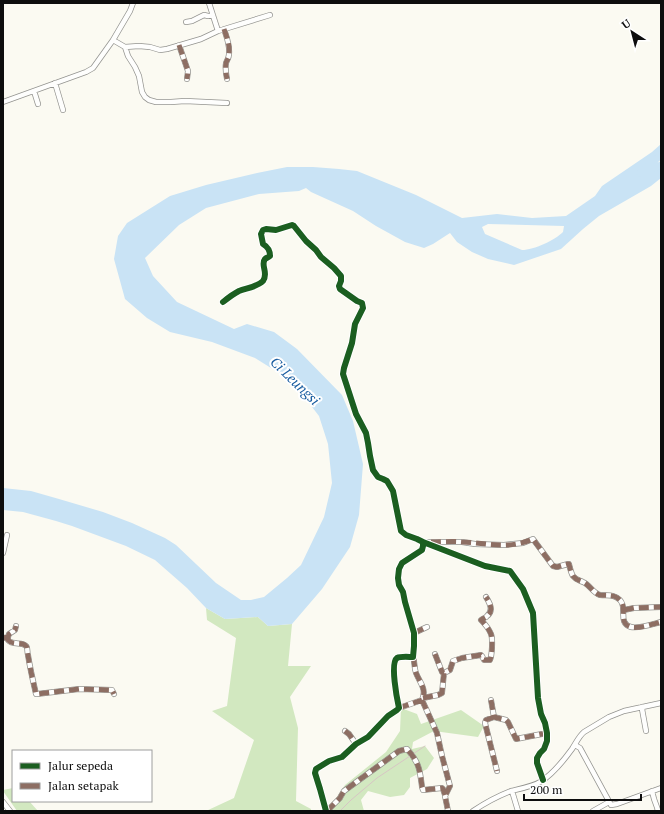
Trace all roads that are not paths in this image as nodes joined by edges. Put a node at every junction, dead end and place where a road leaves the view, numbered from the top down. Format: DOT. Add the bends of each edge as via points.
graph roads {
  1 [pos="133,3"];
  2 [pos="209,3"];
  3 [pos="213,15"];
  4 [pos="270,15"];
  5 [pos="186,22"];
  6 [pos="224,29"];
  7 [pos="218,31"];
  8 [pos="114,40"];
  9 [pos="179,45"];
  10 [pos="125,47"];
  11 [pos="187,79"];
  12 [pos="226,79"];
  13 [pos="55,83"];
  14 [pos="34,91"];
  15 [pos="3,102"];
  16 [pos="227,103"];
  17 [pos="38,104"];
  18 [pos="64,110"];
  19 [pos="223,302"];
  20 [pos="7,535"];
  21 [pos="423,542"];
  22 [pos="3,553"];
  23 [pos="486,597"];
  24 [pos="661,607"];
  25 [pos="624,610"];
  26 [pos="661,622"];
  27 [pos="16,626"];
  28 [pos="427,628"];
  29 [pos="414,633"];
  30 [pos="6,637"];
  31 [pos="435,654"];
  32 [pos="413,657"];
  33 [pos="444,673"];
  34 [pos="114,694"];
  35 [pos="422,699"];
  36 [pos="491,700"];
  37 [pos="661,703"];
  38 [pos="642,707"];
  39 [pos="398,708"];
  40 [pos="494,717"];
  41 [pos="345,731"];
  42 [pos="646,731"];
  43 [pos="546,733"];
  44 [pos="356,744"];
  45 [pos="575,745"];
  46 [pos="497,771"];
  47 [pos="543,780"];
  48 [pos="661,788"];
  49 [pos="512,791"];
  50 [pos="652,791"];
  51 [pos="445,795"];
  52 [pos="3,802"];
  53 [pos="610,803"];
  54 [pos="10,811"];
  55 [pos="326,811"];
  56 [pos="448,811"];
  57 [pos="473,811"];
  58 [pos="518,811"];
  59 [pos="593,811"];
  60 [pos="611,811"];
  61 [pos="657,811"];
  1 -- 8 [label="street"];
  2 -- 3 [label="street"];
  3 -- 5 [label="street" via="204,15"];
  3 -- 7 [label="street"];
  4 -- 6 [label="street"];
  6 -- 7 [label="street"];
  6 -- 12 [label="street" via="229,43"];
  7 -- 9 [label="street"];
  8 -- 10 [label="street"];
  8 -- 13 [label="street" via="93,68"];
  9 -- 10 [label="street" via="160,50 140,46"];
  9 -- 11 [label="street" via="188,71"];
  10 -- 16 [label="street" via="139,76 142,92 149,100"];
  13 -- 14 [label="street"];
  13 -- 18 [label="street"];
  14 -- 15 [label="street"];
  14 -- 17 [label="street"];
  19 -- 21 [label="street" via="263,281 266,273 264,261 270,256 261,234 266,229 276,230 294,226 338,272 341,276 340,289 363,305 355,324 344,368 345,381 356,414 366,433 374,470 393,490 401,530"];
  20 -- 22 [label="street"];
  21 -- 25 [label="street" via="504,546 533,539 553,566 569,564 573,577 600,595 614,596 621,601"];
  21 -- 29 [label="street" via="422,550 402,563 398,578"];
  21 -- 43 [label="street" via="485,566 510,571 523,589 533,613 538,698"];
  23 -- 33 [label="street" via="490,611 488,616 481,620 491,634 492,657 490,660 484,660 481,655 456,660 450,670"];
  24 -- 25 [label="street"];
  25 -- 26 [label="street" via="624,621 631,627"];
  27 -- 30 [label="street"];
  28 -- 29 [label="street"];
  29 -- 32 [label="street"];
  30 -- 34 [label="street" via="11,643 26,646 36,694 79,689 112,690"];
  31 -- 33 [label="street"];
  32 -- 35 [label="street" via="415,670 423,687"];
  32 -- 39 [label="street" via="400,657 395,661 394,679"];
  33 -- 35 [label="street" via="442,693"];
  35 -- 39 [label="street"];
  35 -- 51 [label="street" via="437,733 450,786"];
  36 -- 40 [label="street"];
  37 -- 38 [label="street"];
  38 -- 42 [label="street"];
  38 -- 45 [label="street" via="610,717 584,732"];
  39 -- 44 [label="street" via="368,737"];
  40 -- 43 [label="street" via="506,720 517,739"];
  40 -- 46 [label="street" via="485,723"];
  41 -- 44 [label="street"];
  43 -- 47 [label="street" via="547,741 537,758"];
  44 -- 55 [label="street" via="342,757 329,761 315,771"];
  45 -- 47 [label="street"];
  45 -- 53 [label="street" via="580,748"];
  47 -- 49 [label="street"];
  48 -- 50 [label="street"];
  49 -- 57 [label="street"];
  49 -- 58 [label="street"];
  50 -- 53 [label="street" via="617,804"];
  50 -- 61 [label="street"];
  51 -- 55 [label="street" via="443,788 423,790 419,766 408,749 399,751 344,791"];
  51 -- 56 [label="street"];
  52 -- 54 [label="street"];
  53 -- 59 [label="street"];
  53 -- 60 [label="street"];
}
